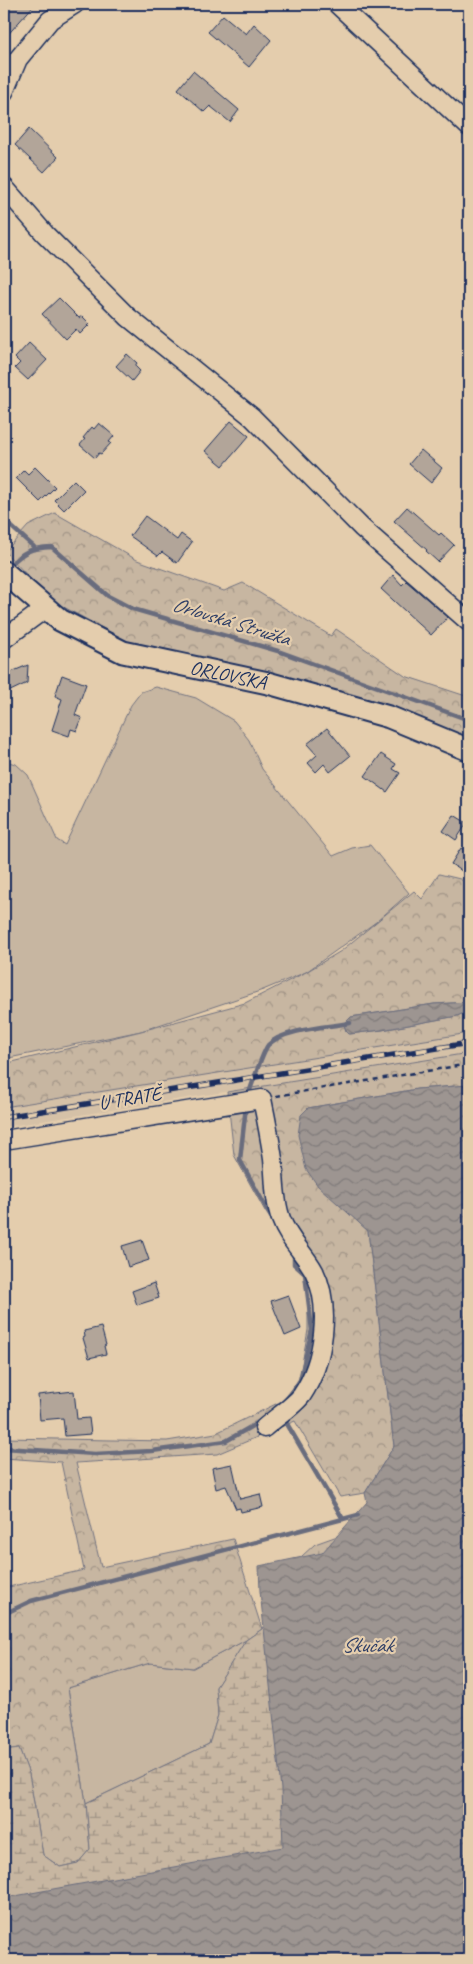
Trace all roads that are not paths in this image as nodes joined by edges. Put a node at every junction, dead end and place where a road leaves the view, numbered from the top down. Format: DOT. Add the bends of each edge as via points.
graph roads {
  1 [pos="75,4"];
  2 [pos="337,4"];
  3 [pos="4,92"];
  4 [pos="469,127"];
  5 [pos="4,187"];
  6 [pos="9,577"];
  7 [pos="46,608"];
  8 [pos="469,622"];
  9 [pos="4,639"];
  10 [pos="469,750"];
  11 [pos="4,1140"];
  12 [pos="268,1424"];
  1 -- 3 [label="street" via="50,20 18,59"];
  2 -- 4 [label="street"];
  5 -- 8 [label="street" via="128,318 252,417 362,528"];
  6 -- 7 [label="main road, ORLOVSKÁ"];
  7 -- 9 [label="street"];
  7 -- 10 [label="main road, ORLOVSKÁ" via="60,620 123,652 268,683 389,716"];
  11 -- 12 [label="street, U TRATĚ" via="259,1099 273,1159 281,1219 291,1240 314,1271 324,1308 319,1354 313,1374 301,1397"];
}
